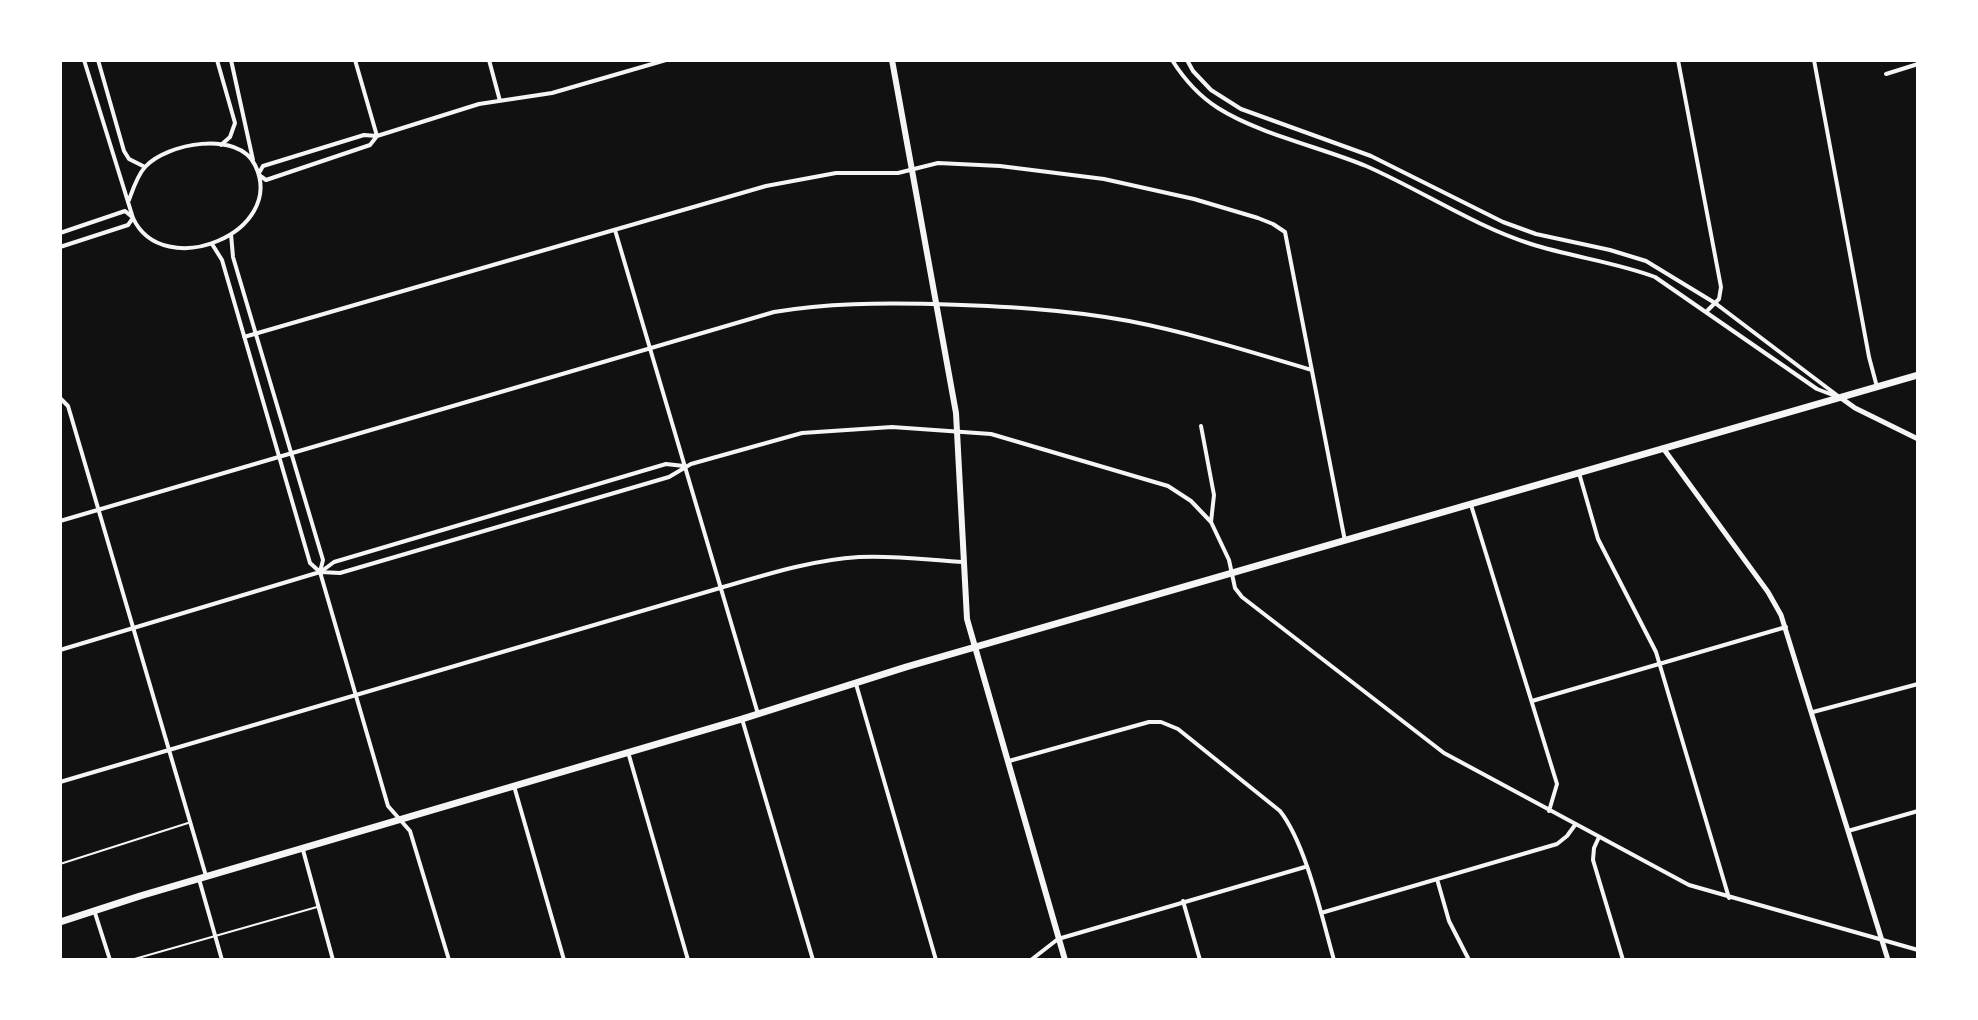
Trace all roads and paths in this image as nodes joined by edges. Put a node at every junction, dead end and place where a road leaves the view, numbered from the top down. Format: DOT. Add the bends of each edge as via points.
graph roads {
  1 [pos="84,60"];
  2 [pos="98,60"];
  3 [pos="217,60"];
  4 [pos="231,60"];
  5 [pos="355,60"];
  6 [pos="489,60"];
  7 [pos="666,60"];
  8 [pos="892,60"];
  9 [pos="1172,60"];
  10 [pos="1187,60"];
  11 [pos="1678,60"];
  12 [pos="1814,60"];
  13 [pos="1918,64"];
  14 [pos="1886,74"];
  15 [pos="236,77"];
  16 [pos="223,81"];
  17 [pos="106,88"];
  18 [pos="94,92"];
  19 [pos="500,101"];
  20 [pos="377,136"];
  21 [pos="221,145"];
  22 [pos="301,154"];
  23 [pos="1371,156"];
  24 [pos="253,160"];
  25 [pos="304,165"];
  26 [pos="145,167"];
  27 [pos="1366,167"];
  28 [pos="913,169"];
  29 [pos="259,175"];
  30 [pos="129,200"];
  31 [pos="133,218"];
  32 [pos="95,221"];
  33 [pos="615,230"];
  34 [pos="60,233"];
  35 [pos="100,234"];
  36 [pos="231,234"];
  37 [pos="212,244"];
  38 [pos="60,247"];
  39 [pos="1715,303"];
  40 [pos="937,304"];
  41 [pos="1706,312"];
  42 [pos="257,334"];
  43 [pos="244,337"];
  44 [pos="650,348"];
  45 [pos="1312,370"];
  46 [pos="1918,375"];
  47 [pos="1877,387"];
  48 [pos="60,398"];
  49 [pos="1840,398"];
  50 [pos="1201,426"];
  51 [pos="1918,439"];
  52 [pos="1663,448"];
  53 [pos="292,453"];
  54 [pos="279,456"];
  55 [pos="684,466"];
  56 [pos="1579,473"];
  57 [pos="572,493"];
  58 [pos="575,504"];
  59 [pos="1471,505"];
  60 [pos="98,510"];
  61 [pos="60,521"];
  62 [pos="1211,522"];
  63 [pos="426,535"];
  64 [pos="1345,541"];
  65 [pos="430,547"];
  66 [pos="964,562"];
  67 [pos="320,572"];
  68 [pos="1232,574"];
  69 [pos="720,588"];
  70 [pos="1786,627"];
  71 [pos="134,629"];
  72 [pos="975,649"];
  73 [pos="60,650"];
  74 [pos="1659,666"];
  75 [pos="856,684"];
  76 [pos="1918,684"];
  77 [pos="355,695"];
  78 [pos="1532,701"];
  79 [pos="1813,712"];
  80 [pos="758,714"];
  81 [pos="742,719"];
  82 [pos="169,750"];
  83 [pos="628,752"];
  84 [pos="1007,762"];
  85 [pos="60,782"];
  86 [pos="513,785"];
  87 [pos="1549,811"];
  88 [pos="1918,811"];
  89 [pos="399,819"];
  90 [pos="192,822"];
  91 [pos="1575,825"];
  92 [pos="1848,831"];
  93 [pos="1599,837"];
  94 [pos="302,848"];
  95 [pos="60,864"];
  96 [pos="1305,867"];
  97 [pos="202,878"];
  98 [pos="1437,879"];
  99 [pos="1729,898"];
  100 [pos="1183,901"];
  101 [pos="317,907"];
  102 [pos="94,910"];
  103 [pos="1321,913"];
  104 [pos="60,920"];
  105 [pos="215,937"];
  106 [pos="1058,939"];
  107 [pos="1881,940"];
  108 [pos="1918,950"];
  109 [pos="110,960"];
  110 [pos="131,960"];
  111 [pos="222,960"];
  112 [pos="333,960"];
  113 [pos="449,960"];
  114 [pos="564,960"];
  115 [pos="688,960"];
  116 [pos="813,960"];
  117 [pos="936,960"];
  118 [pos="1031,960"];
  119 [pos="1065,960"];
  120 [pos="1200,960"];
  121 [pos="1334,960"];
  122 [pos="1469,960"];
  123 [pos="1623,960"];
  124 [pos="1888,960"];
  1 -- 18 [label="street"];
  2 -- 17 [label="street"];
  3 -- 16 [label="street"];
  4 -- 15 [label="street"];
  5 -- 20 [label="street"];
  6 -- 19 [label="street"];
  7 -- 19 [label="street" via="552,93"];
  8 -- 28 [label="main road"];
  9 -- 27 [label="street" via="1205,98 1238,119"];
  10 -- 23 [label="street" via="1211,90 1241,109"];
  11 -- 39 [label="street" via="1721,287"];
  12 -- 47 [label="street"];
  13 -- 14 [label="street"];
  15 -- 16 [label="street"];
  15 -- 24 [label="street"];
  16 -- 21 [label="street" via="235,123"];
  17 -- 18 [label="street"];
  17 -- 26 [label="street" via="124,151"];
  18 -- 30 [label="street"];
  19 -- 20 [label="street"];
  20 -- 22 [label="street"];
  20 -- 25 [label="street" via="370,145"];
  21 -- 24 [label="street"];
  21 -- 26 [label="street" via="178,147"];
  22 -- 25 [label="street"];
  22 -- 29 [label="street" via="263,166"];
  23 -- 27 [label="street"];
  23 -- 39 [label="street" via="1503,222 1646,261"];
  24 -- 29 [label="street"];
  25 -- 29 [label="street" via="266,180"];
  26 -- 30 [label="street"];
  27 -- 41 [label="street" via="1499,232 1655,277"];
  28 -- 33 [label="street" via="792,180"];
  28 -- 40 [label="main road"];
  28 -- 45 [label="street" via="938,163 979,164 1080,175 1194,199 1273,224 1288,239"];
  29 -- 36 [label="street" via="256,210"];
  30 -- 31 [label="street"];
  31 -- 32 [label="street" via="125,211"];
  31 -- 35 [label="street" via="128,225"];
  31 -- 37 [label="street" via="143,233 166,247"];
  32 -- 34 [label="street"];
  32 -- 35 [label="street"];
  33 -- 42 [label="street"];
  33 -- 44 [label="street"];
  35 -- 38 [label="street"];
  36 -- 37 [label="street"];
  36 -- 42 [label="street"];
  37 -- 43 [label="street" via="222,260"];
  39 -- 41 [label="street"];
  39 -- 49 [label="street"];
  40 -- 44 [label="street" via="802,307"];
  40 -- 45 [label="street" via="1016,307 1127,321"];
  40 -- 66 [label="main road" via="960,443"];
  41 -- 49 [label="street" via="1817,389"];
  42 -- 43 [label="street"];
  42 -- 53 [label="street"];
  43 -- 54 [label="street"];
  44 -- 53 [label="street"];
  44 -- 55 [label="street"];
  45 -- 64 [label="street"];
  46 -- 47 [label="main road"];
  47 -- 49 [label="main road"];
  48 -- 60 [label="street" via="68,406"];
  49 -- 51 [label="street"];
  49 -- 52 [label="main road"];
  50 -- 62 [label="street" via="1214,495"];
  52 -- 56 [label="main road"];
  52 -- 70 [label="street" via="1768,592"];
  53 -- 54 [label="street"];
  53 -- 67 [label="street" via="323,560"];
  54 -- 60 [label="street"];
  54 -- 67 [label="street" via="310,563"];
  55 -- 57 [label="street" via="666,464"];
  55 -- 58 [label="street" via="669,477"];
  55 -- 62 [label="street" via="802,433 868,427 991,434 1154,480 1191,501"];
  55 -- 69 [label="street"];
  56 -- 59 [label="main road"];
  56 -- 74 [label="street" via="1598,539"];
  57 -- 58 [label="street"];
  57 -- 63 [label="street"];
  58 -- 65 [label="street"];
  59 -- 64 [label="main road"];
  59 -- 78 [label="street"];
  60 -- 61 [label="street"];
  60 -- 71 [label="street"];
  62 -- 68 [label="street"];
  63 -- 65 [label="street"];
  63 -- 67 [label="street" via="334,562"];
  64 -- 68 [label="main road"];
  65 -- 67 [label="street" via="340,573"];
  66 -- 69 [label="street" via="843,558"];
  66 -- 72 [label="main road" via="967,619"];
  67 -- 71 [label="street"];
  67 -- 77 [label="street"];
  68 -- 72 [label="main road"];
  68 -- 87 [label="street" via="1242,597 1413,731 1476,773"];
  69 -- 77 [label="street"];
  69 -- 80 [label="street"];
  70 -- 74 [label="street"];
  70 -- 79 [label="street"];
  71 -- 73 [label="street"];
  71 -- 82 [label="street"];
  72 -- 75 [label="main road"];
  72 -- 84 [label="main road"];
  74 -- 78 [label="street"];
  74 -- 99 [label="street"];
  75 -- 80 [label="main road"];
  75 -- 117 [label="street"];
  76 -- 79 [label="street"];
  77 -- 82 [label="street"];
  77 -- 89 [label="street" via="388,806"];
  78 -- 87 [label="street" via="1557,784"];
  79 -- 92 [label="street"];
  80 -- 81 [label="main road"];
  81 -- 83 [label="main road"];
  81 -- 116 [label="street"];
  82 -- 85 [label="street"];
  82 -- 90 [label="street"];
  83 -- 86 [label="main road"];
  83 -- 115 [label="street"];
  84 -- 96 [label="street" via="1149,722 1168,724 1280,811"];
  84 -- 106 [label="main road"];
  86 -- 89 [label="main road"];
  86 -- 114 [label="street"];
  87 -- 91 [label="street"];
  88 -- 92 [label="street"];
  89 -- 94 [label="main road"];
  89 -- 113 [label="street" via="414,842"];
  90 -- 95 [label="lane"];
  90 -- 97 [label="street"];
  91 -- 93 [label="street"];
  91 -- 98 [label="street" via="1557,844"];
  92 -- 107 [label="street"];
  93 -- 99 [label="street" via="1689,885"];
  93 -- 123 [label="street" via="1593,860"];
  94 -- 97 [label="main road"];
  94 -- 101 [label="street"];
  96 -- 100 [label="street"];
  96 -- 103 [label="street"];
  97 -- 102 [label="main road"];
  97 -- 105 [label="street"];
  98 -- 103 [label="street"];
  98 -- 122 [label="street" via="1449,921"];
  99 -- 107 [label="street"];
  100 -- 106 [label="street"];
  100 -- 120 [label="street"];
  101 -- 105 [label="lane"];
  101 -- 112 [label="street"];
  102 -- 104 [label="main road"];
  102 -- 109 [label="street"];
  103 -- 121 [label="street"];
  105 -- 110 [label="lane"];
  105 -- 111 [label="street"];
  106 -- 118 [label="street"];
  106 -- 119 [label="main road"];
  107 -- 108 [label="street"];
  107 -- 124 [label="street"];
}
